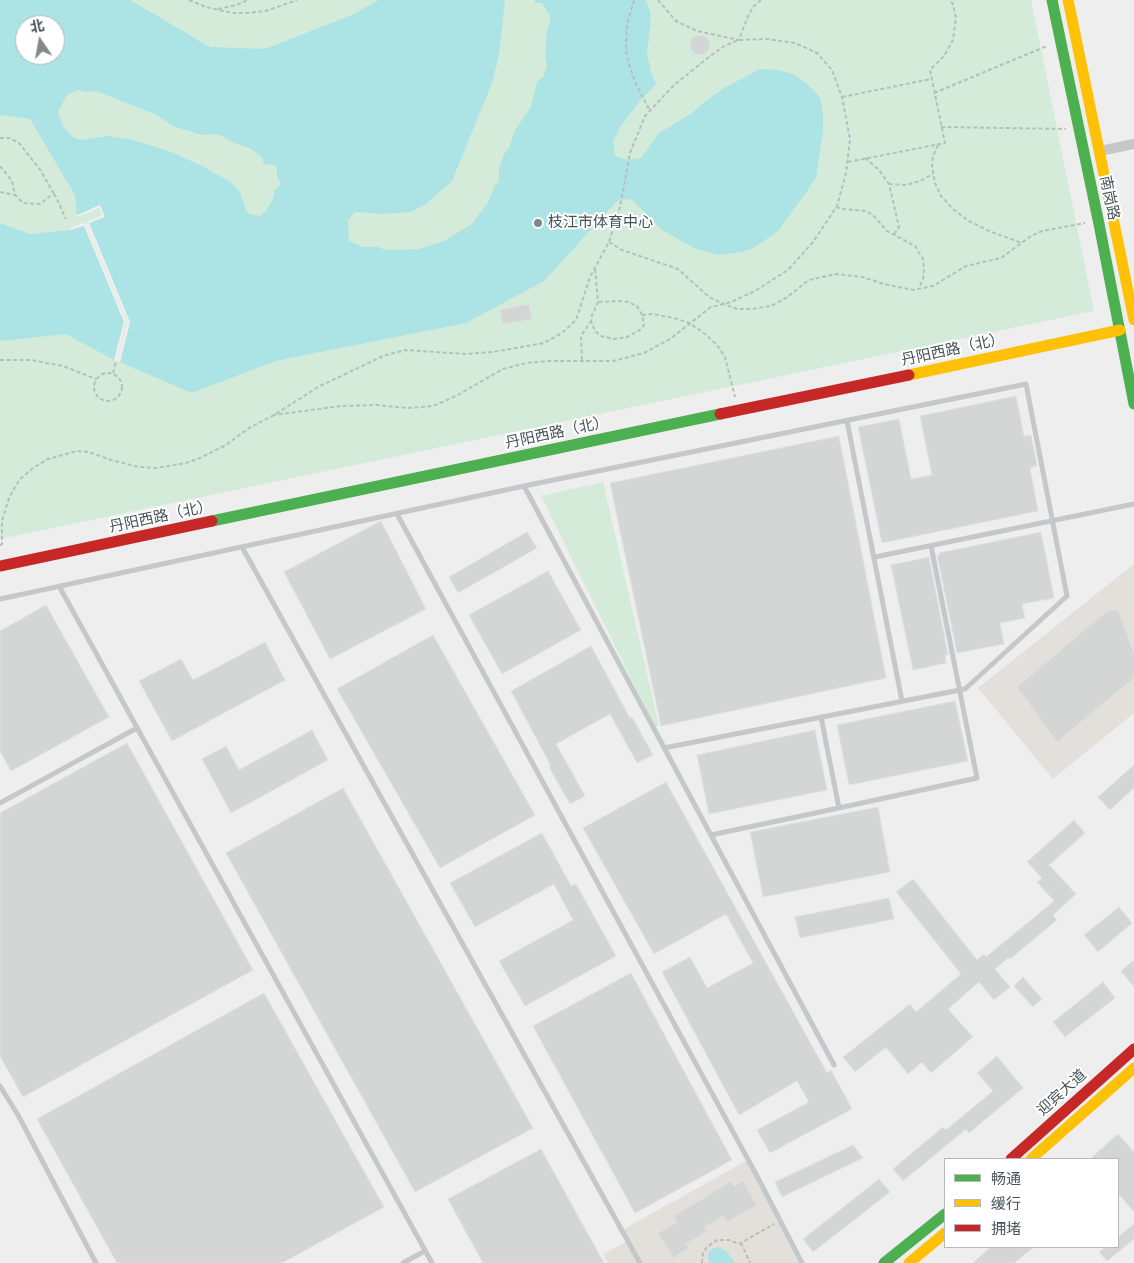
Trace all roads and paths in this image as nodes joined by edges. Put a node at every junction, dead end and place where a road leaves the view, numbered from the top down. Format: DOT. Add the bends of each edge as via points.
graph roads {
  1 [pos="190,0"];
  2 [pos="248,0"];
  3 [pos="297,0"];
  4 [pos="634,0"];
  5 [pos="658,0"];
  6 [pos="761,0"];
  7 [pos="949,0"];
  8 [pos="1052,0"];
  9 [pos="1068,0"];
  10 [pos="216,9"];
  11 [pos="739,40"];
  12 [pos="1060,40"];
  13 [pos="932,79"];
  14 [pos="934,93"];
  15 [pos="842,97"];
  16 [pos="650,111"];
  17 [pos="941,127"];
  18 [pos="1079,129"];
  19 [pos="0,138"];
  20 [pos="938,144"];
  21 [pos="1134,144"];
  22 [pos="1100,151"];
  23 [pos="865,158"];
  24 [pos="848,162"];
  25 [pos="0,166"];
  26 [pos="934,174"];
  27 [pos="889,184"];
  28 [pos="0,192"];
  29 [pos="15,195"];
  30 [pos="55,195"];
  31 [pos="836,207"];
  32 [pos="66,219"];
  33 [pos="1098,220"];
  34 [pos="894,236"];
  35 [pos="608,242"];
  36 [pos="1022,243"];
  37 [pos="595,269"];
  38 [pos="919,289"];
  39 [pos="598,302"];
  40 [pos="724,304"];
  41 [pos="642,315"];
  42 [pos="1134,320"];
  43 [pos="591,321"];
  44 [pos="689,323"];
  45 [pos="1120,330"];
  46 [pos="0,360"];
  47 [pos="116,361"];
  48 [pos="583,361"];
  49 [pos="112,374"];
  50 [pos="96,379"];
  51 [pos="1134,404"];
  52 [pos="738,410"];
  53 [pos="274,415"];
  54 [pos="847,421"];
  55 [pos="524,486"];
  56 [pos="1134,504"];
  57 [pos="0,511"];
  58 [pos="4,513"];
  59 [pos="398,514"];
  60 [pos="1052,521"];
  61 [pos="0,545"];
  62 [pos="931,546"];
  63 [pos="242,547"];
  64 [pos="875,557"];
  65 [pos="0,566"];
  66 [pos="59,586"];
  67 [pos="0,599"];
  68 [pos="960,690"];
  69 [pos="902,701"];
  70 [pos="821,717"];
  71 [pos="137,728"];
  72 [pos="664,748"];
  73 [pos="0,803"];
  74 [pos="839,808"];
  75 [pos="711,835"];
  76 [pos="1134,1049"];
  77 [pos="834,1065"];
  78 [pos="1134,1068"];
  79 [pos="0,1086"];
  80 [pos="1012,1158"];
  81 [pos="1032,1158"];
  82 [pos="944,1215"];
  83 [pos="780,1220"];
  84 [pos="944,1234"];
  85 [pos="741,1243"];
  86 [pos="425,1251"];
  87 [pos="96,1263"];
  88 [pos="403,1263"];
  89 [pos="432,1263"];
  90 [pos="640,1263"];
  91 [pos="702,1263"];
  92 [pos="750,1263"];
  93 [pos="802,1263"];
  94 [pos="884,1263"];
  95 [pos="909,1263"];
  1 -- 10 [label="path"];
  2 -- 10 [label="path"];
  3 -- 10 [label="path" via="266,11 247,13"];
  4 -- 16 [label="path" via="628,16 626,47 631,70"];
  5 -- 11 [label="path" via="676,21 697,31"];
  6 -- 11 [label="path" via="748,16"];
  7 -- 13 [label="path" via="956,18 954,40 930,70"];
  8 -- 12 [label="main road, 南岗路"];
  9 -- 22 [label="main road, 南岗路"];
  11 -- 15 [label="path" via="767,39 795,44 817,53 832,70"];
  11 -- 16 [label="path" via="709,57 674,85"];
  12 -- 14 [label="path"];
  12 -- 18 [label="main road, 南岗路"];
  13 -- 14 [label="path"];
  13 -- 15 [label="path"];
  14 -- 17 [label="path"];
  15 -- 24 [label="path" via="850,139"];
  16 -- 35 [label="path" via="630,153 620,207"];
  17 -- 18 [label="path"];
  17 -- 20 [label="path" via="945,143"];
  18 -- 33 [label="main road, 南岗路"];
  19 -- 30 [label="path" via="10,138 18,143 41,171"];
  20 -- 23 [label="path"];
  20 -- 26 [label="path" via="933,156"];
  21 -- 22 [label="street"];
  22 -- 42 [label="main road, 南岗路"];
  23 -- 24 [label="path"];
  23 -- 27 [label="path"];
  24 -- 31 [label="path"];
  25 -- 29 [label="path" via="12,181"];
  26 -- 27 [label="path" via="906,185"];
  26 -- 36 [label="path" via="941,196 967,220"];
  27 -- 34 [label="path" via="899,227"];
  28 -- 29 [label="path"];
  29 -- 30 [label="path" via="23,203 40,204"];
  30 -- 32 [label="path"];
  31 -- 34 [label="path" via="866,211"];
  31 -- 40 [label="path" via="813,242 788,270 755,291"];
  33 -- 36 [label="path" via="1042,231"];
  33 -- 45 [label="main road, 南岗路"];
  34 -- 38 [label="path" via="919,251 924,270"];
  35 -- 37 [label="path"];
  35 -- 40 [label="path" via="678,269 709,297"];
  36 -- 38 [label="path" via="1002,258 966,266 933,286"];
  37 -- 39 [label="path"];
  37 -- 53 [label="path" via="576,320 544,343 466,354 405,350 342,374"];
  38 -- 40 [label="path" via="836,274 809,280 771,306 738,309"];
  39 -- 41 [label="path" via="628,302 637,306"];
  39 -- 43 [label="path"];
  40 -- 44 [label="path" via="710,306"];
  41 -- 43 [label="path" via="644,325 640,330 614,339 601,336"];
  41 -- 44 [label="path" via="652,314"];
  43 -- 48 [label="path" via="581,336"];
  44 -- 48 [label="path" via="670,339 644,353 613,361"];
  44 -- 52 [label="path" via="717,345 725,357"];
  45 -- 51 [label="main road, 南岗路"];
  45 -- 52 [label="main road, 丹阳西路（北）"];
  46 -- 50 [label="path" via="31,360 63,366"];
  47 -- 49 [label="path"];
  48 -- 53 [label="path" via="542,361 503,369 433,406 341,406"];
  49 -- 50 [label="path" via="103,374"];
  49 -- 50 [label="path" via="122,384 121,394 114,401 104,402 97,397 93,388"];
  52 -- 65 [label="main road, 丹阳西路（北）"];
  53 -- 58 [label="path" via="212,453 172,467 140,467 77,451 48,459 19,480"];
  54 -- 55 [label="lane"];
  54 -- 60 [label="lane" via="1026,384"];
  54 -- 64 [label="lane"];
  55 -- 59 [label="lane"];
  55 -- 72 [label="lane"];
  56 -- 60 [label="lane"];
  57 -- 58 [label="path"];
  58 -- 61 [label="path"];
  59 -- 63 [label="lane"];
  59 -- 83 [label="lane"];
  60 -- 62 [label="lane"];
  60 -- 68 [label="lane" via="1067,596 965,689"];
  62 -- 64 [label="lane"];
  62 -- 68 [label="lane"];
  63 -- 66 [label="lane"];
  63 -- 90 [label="lane"];
  64 -- 69 [label="lane"];
  66 -- 67 [label="lane"];
  66 -- 71 [label="lane"];
  68 -- 69 [label="lane"];
  68 -- 74 [label="lane" via="977,778"];
  69 -- 70 [label="lane"];
  70 -- 72 [label="lane"];
  70 -- 74 [label="lane"];
  71 -- 73 [label="lane"];
  71 -- 86 [label="lane"];
  72 -- 75 [label="lane"];
  74 -- 75 [label="lane"];
  75 -- 77 [label="lane"];
  76 -- 80 [label="main road, 迎宾大道"];
  78 -- 81 [label="main road, 迎宾大道"];
  79 -- 87 [label="lane"];
  82 -- 94 [label="main road"];
  83 -- 85 [label="path"];
  83 -- 93 [label="lane"];
  84 -- 95 [label="main road"];
  85 -- 91 [label="path" via="717,1240 703,1253"];
  85 -- 92 [label="path"];
  86 -- 88 [label="lane"];
  86 -- 89 [label="lane"];
}
